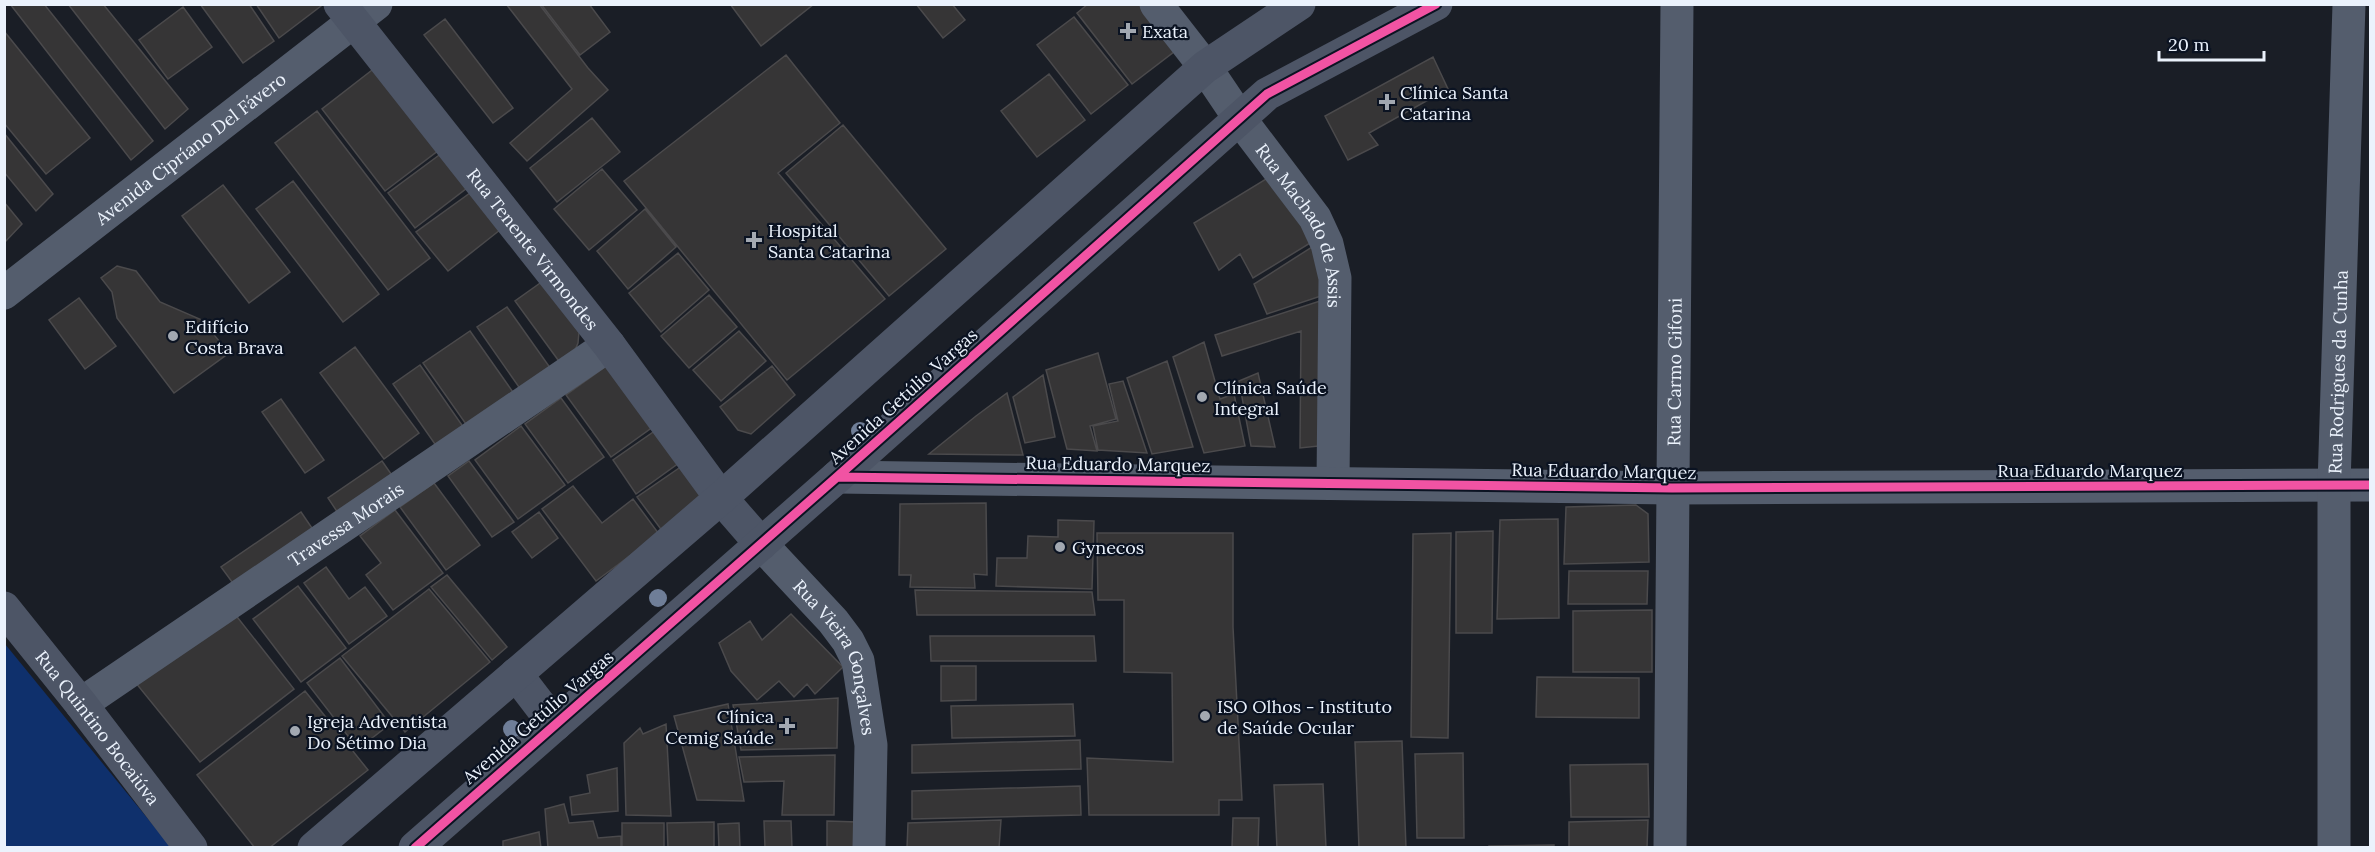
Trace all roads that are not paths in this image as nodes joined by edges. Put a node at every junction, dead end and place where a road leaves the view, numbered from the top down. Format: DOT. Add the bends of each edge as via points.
graph roads {
  1 [pos="1156,4"];
  2 [pos="1299,4"];
  3 [pos="1437,4"];
  4 [pos="1677,4"];
  5 [pos="2349,4"];
  6 [pos="357,10"];
  7 [pos="1205,67"];
  8 [pos="1239,119"];
  9 [pos="4,293"];
  10 [pos="609,345"];
  11 [pos="837,477"];
  12 [pos="1333,483"];
  13 [pos="2334,485"];
  14 [pos="2370,485"];
  15 [pos="1672,488"];
  16 [pos="721,498"];
  17 [pos="760,544"];
  18 [pos="4,608"];
  19 [pos="516,674"];
  20 [pos="81,704"];
  21 [pos="555,724"];
  22 [pos="190,848"];
  23 [pos="314,848"];
  24 [pos="415,848"];
  25 [pos="869,848"];
  26 [pos="1670,848"];
  27 [pos="2334,848"];
  1 -- 7 [label="street, Rua Machado de Assis"];
  2 -- 7 [label="street"];
  3 -- 8 [label="street, Avenida Getúlio Vargas" via="1268,94"];
  4 -- 15 [label="street, Rua Carmo Gifoni"];
  5 -- 13 [label="street, Rua Rodrigues da Cunha"];
  6 -- 9 [label="street, Avenida Cipríano Del Fávero"];
  6 -- 10 [label="street, Rua Tenente Virmondes"];
  7 -- 8 [label="street, Rua Machado de Assis"];
  7 -- 16 [label="street"];
  8 -- 11 [label="street, Avenida Getúlio Vargas"];
  8 -- 12 [label="street, Rua Machado de Assis" via="1315,218 1333,262"];
  10 -- 16 [label="street, Rua Tenente Virmondes"];
  10 -- 20 [label="street, Travessa Morais"];
  11 -- 12 [label="street, Rua Eduardo Marquez"];
  11 -- 17 [label="street, Avenida Getúlio Vargas"];
  12 -- 15 [label="street, Rua Eduardo Marquez"];
  13 -- 14 [label="street, Rua Eduardo Marquez"];
  13 -- 15 [label="street, Rua Eduardo Marquez"];
  13 -- 27 [label="street, Rua Rodrigues da Cunha"];
  15 -- 26 [label="street, Rua Carmo Gifoni"];
  16 -- 17 [label="street, Rua Vieira Gonçalves"];
  16 -- 19 [label="street"];
  17 -- 21 [label="street, Avenida Getúlio Vargas"];
  17 -- 25 [label="street, Rua Vieira Gonçalves" via="833,621 858,661 871,746"];
  18 -- 20 [label="street, Rua Quintino Bocaiúva"];
  19 -- 21 [label="street"];
  19 -- 23 [label="street"];
  20 -- 22 [label="street, Rua Quintino Bocaiúva"];
  21 -- 24 [label="street, Avenida Getúlio Vargas"];
}
